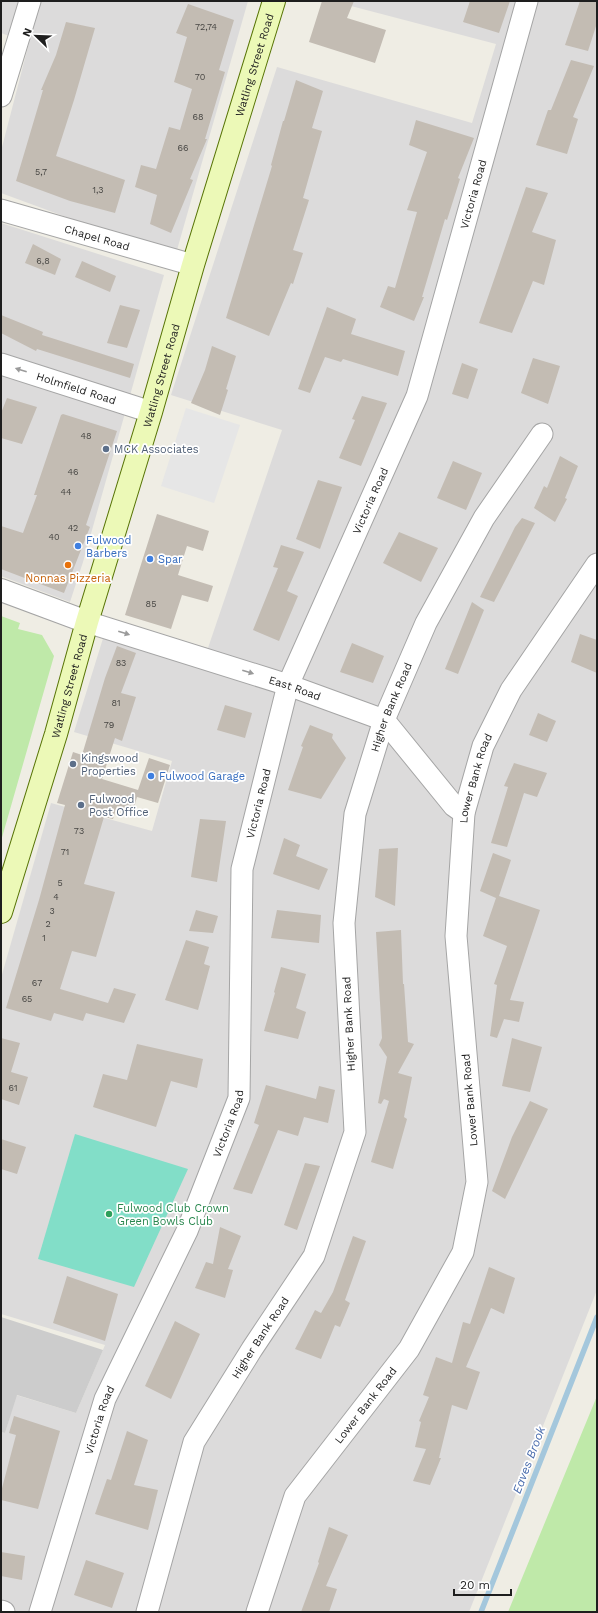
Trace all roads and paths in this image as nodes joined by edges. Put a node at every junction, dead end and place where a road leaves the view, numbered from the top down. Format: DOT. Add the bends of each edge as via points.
graph roads {
  1 [pos="30,1"];
  2 [pos="274,1"];
  3 [pos="527,1"];
  4 [pos="8,47"];
  5 [pos="1,96"];
  6 [pos="1,210"];
  7 [pos="193,264"];
  8 [pos="1,364"];
  9 [pos="151,412"];
  10 [pos="542,434"];
  11 [pos="597,564"];
  12 [pos="1,590"];
  13 [pos="87,622"];
  14 [pos="288,685"];
  15 [pos="384,720"];
  16 [pos="464,813"];
  17 [pos="1,912"];
  18 [pos="1,1611"];
  19 [pos="4,1612"];
  20 [pos="40,1612"];
  21 [pos="147,1612"];
  22 [pos="257,1612"];
  1 -- 4 [label="street"];
  2 -- 7 [label="main road, Watling Street Road"];
  3 -- 14 [label="street, Victoria Road" via="417,396"];
  4 -- 5 [label="street"];
  6 -- 7 [label="street, Chapel Road"];
  7 -- 9 [label="main road, Watling Street Road"];
  9 -- 8 [label="street, Holmfield Road, one-way"];
  9 -- 13 [label="main road, Watling Street Road"];
  10 -- 15 [label="street, Higher Bank Road" via="484,518 430,616"];
  11 -- 16 [label="street, Lower Bank Road" via="511,690 483,746"];
  12 -- 13 [label="street"];
  13 -- 14 [label="street, East Road, one-way"];
  13 -- 17 [label="main road, Watling Street Road" via="56,734"];
  14 -- 15 [label="street, East Road"];
  14 -- 20 [label="street, Victoria Road" via="242,869 239,1098 187,1231 105,1399"];
  15 -- 16 [label="street" via="454,806"];
  15 -- 21 [label="street, Higher Bank Road" via="355,814 344,923 355,1132 314,1256 194,1442"];
  16 -- 22 [label="street, Lower Bank Road" via="456,936 477,1182 463,1252 409,1349 295,1496"];
  18 -- 19 [label="street"];
}
